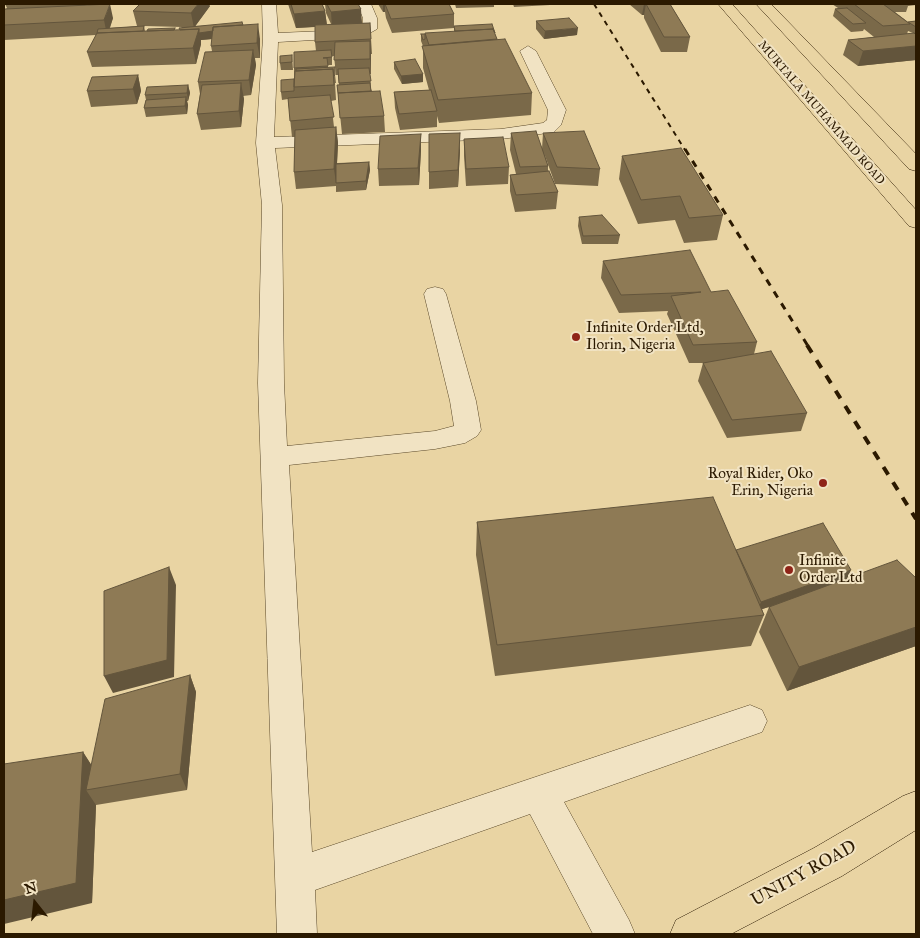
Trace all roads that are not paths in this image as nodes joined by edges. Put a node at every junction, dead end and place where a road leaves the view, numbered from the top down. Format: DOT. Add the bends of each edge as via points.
graph roads {
  1 [pos="269,4"];
  2 [pos="364,4"];
  3 [pos="725,4"];
  4 [pos="762,4"];
  5 [pos="271,38"];
  6 [pos="528,51"];
  7 [pos="265,143"];
  8 [pos="916,165"];
  9 [pos="916,222"];
  10 [pos="435,294"];
  11 [pos="274,457"];
  12 [pos="750,721"];
  13 [pos="539,793"];
  14 [pos="916,810"];
  15 [pos="294,877"];
  16 [pos="297,934"];
  17 [pos="615,934"];
  18 [pos="690,934"];
  1 -- 5 [label="street"];
  2 -- 5 [label="street" via="370,18 370,29 348,34"];
  3 -- 9 [label="main road, MURTALA MUHAMMAD ROAD"];
  4 -- 8 [label="main road, MURTALA MUHAMMAD ROAD"];
  5 -- 7 [label="street"];
  6 -- 7 [label="street" via="557,110 555,121 548,128 501,134"];
  7 -- 11 [label="street" via="272,204"];
  10 -- 11 [label="street" via="468,430 434,440"];
  11 -- 15 [label="street"];
  12 -- 13 [label="street"];
  13 -- 15 [label="street"];
  13 -- 17 [label="street"];
  14 -- 18 [label="main road, UNITY ROAD" via="828,862"];
  15 -- 16 [label="street"];
}
